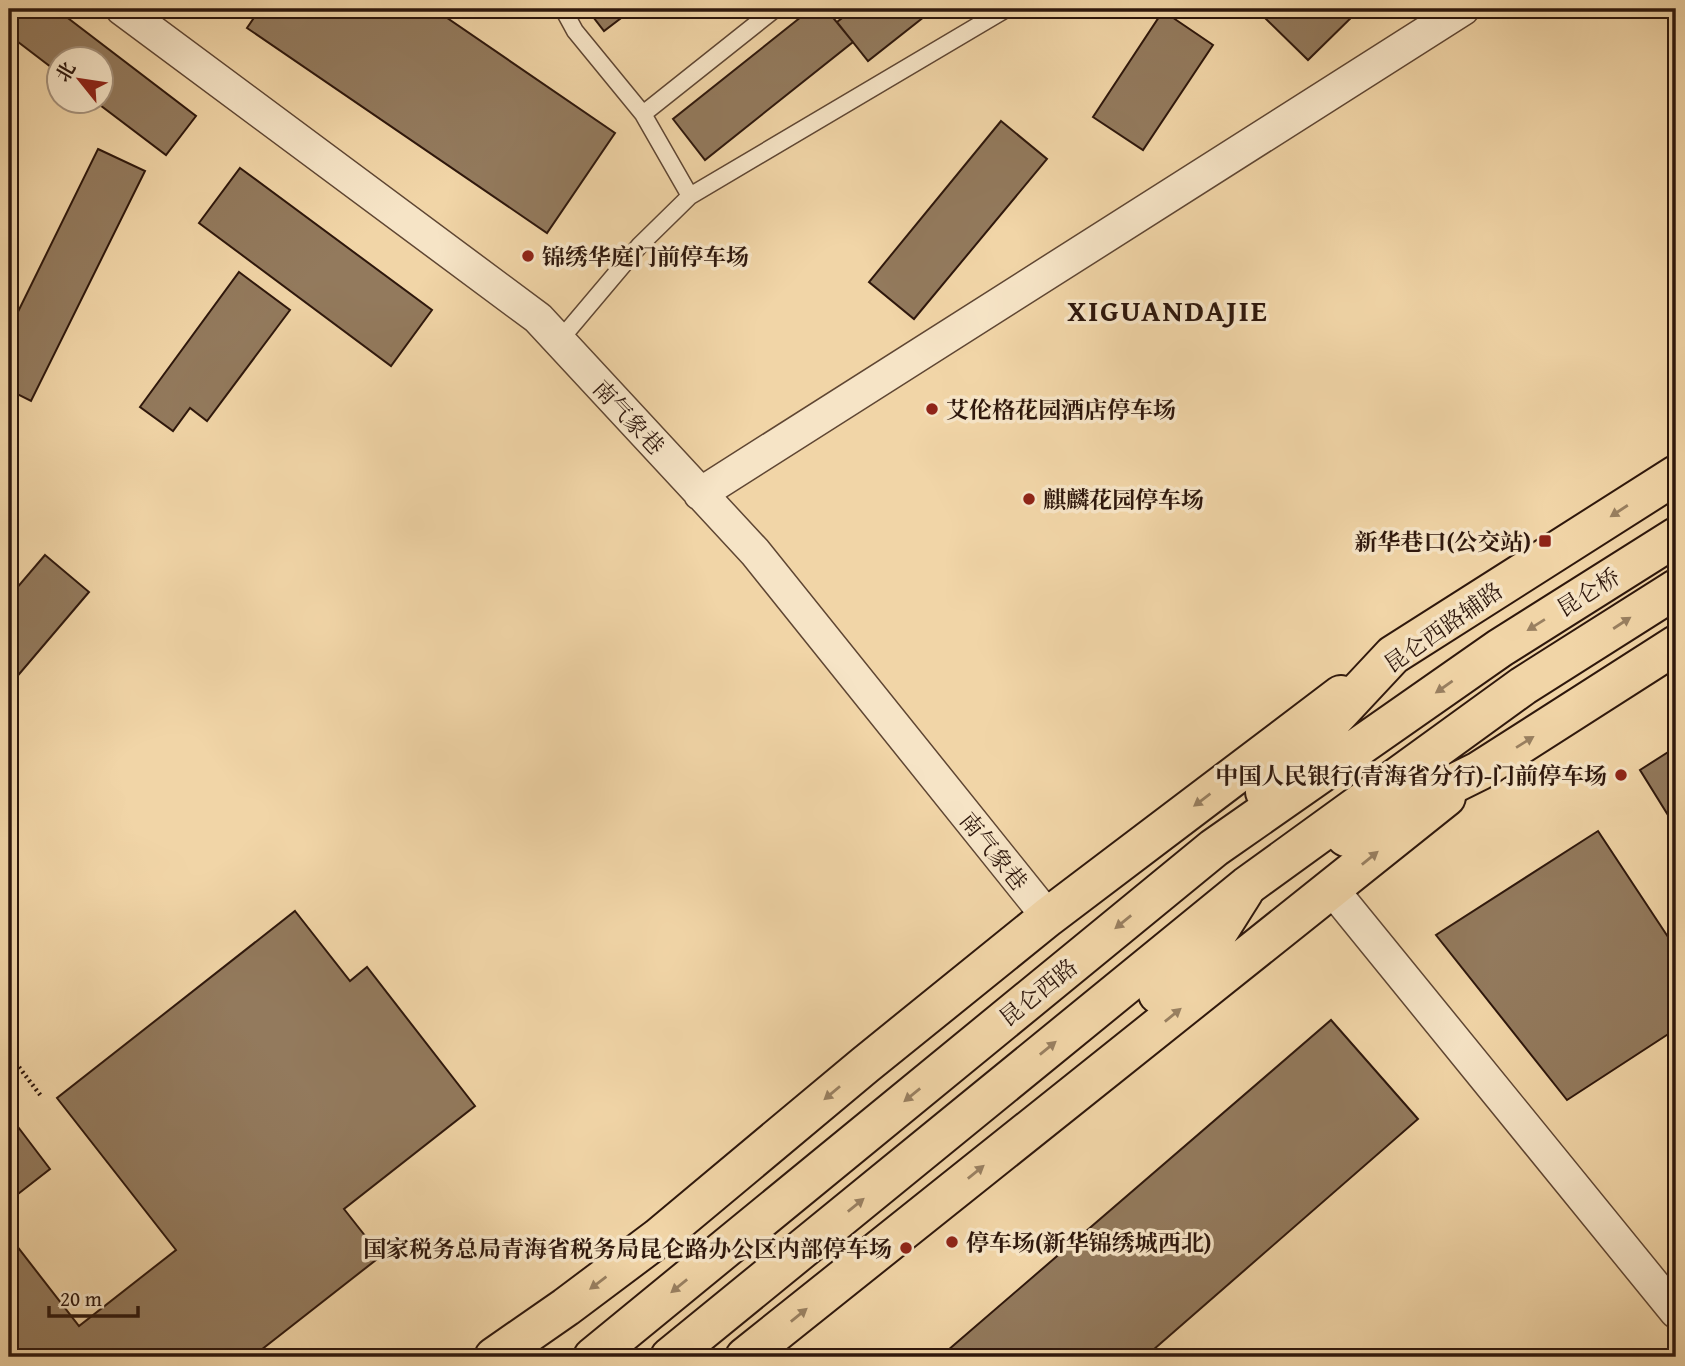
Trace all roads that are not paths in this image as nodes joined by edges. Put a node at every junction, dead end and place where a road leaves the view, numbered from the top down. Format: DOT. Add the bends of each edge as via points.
graph roads {
  1 [pos="122,9"];
  2 [pos="563,9"];
  3 [pos="775,9"];
  4 [pos="1006,9"];
  5 [pos="1463,9"];
  6 [pos="643,114"];
  7 [pos="690,196"];
  8 [pos="559,341"];
  9 [pos="1676,475"];
  10 [pos="701,494"];
  11 [pos="1676,537"];
  12 [pos="1676,589"];
  13 [pos="1676,645"];
  14 [pos="1500,648"];
  15 [pos="1393,655"];
  16 [pos="1479,771"];
  17 [pos="1214,848"];
  18 [pos="1247,886"];
  19 [pos="1331,888"];
  20 [pos="1048,917"];
  21 [pos="865,1065"];
  22 [pos="1035,1125"];
  23 [pos="1676,1312"];
  24 [pos="494,1357"];
  25 [pos="593,1357"];
  26 [pos="670,1357"];
  27 [pos="745,1357"];
  1 -- 8 [label="street, 南气象巷" via="538,318"];
  2 -- 6 [label="lane"];
  3 -- 6 [label="lane"];
  4 -- 7 [label="lane"];
  5 -- 10 [label="street"];
  6 -- 7 [label="lane"];
  7 -- 8 [label="lane" via="640,245"];
  8 -- 10 [label="street, 南气象巷"];
  9 -- 15 [label="main road, 昆仑西路辅路, one-way"];
  10 -- 20 [label="street, 南气象巷" via="755,552"];
  11 -- 14 [label="main road, 昆仑桥, one-way"];
  18 -- 12 [label="main road, 昆仑桥, one-way" via="1523,686"];
  16 -- 13 [label="main road, one-way"];
  14 -- 17 [label="main road, 昆仑西路, one-way"];
  15 -- 17 [label="main road, 昆仑西路辅路"];
  15 -- 20 [label="main road, one-way"];
  16 -- 18 [label="main road"];
  19 -- 16 [label="main road, one-way"];
  17 -- 21 [label="main road" via="1128,885 1023,971"];
  17 -- 25 [label="main road, 昆仑西路, one-way"];
  18 -- 22 [label="main road" via="1203,956 1096,1048"];
  26 -- 18 [label="main road, one-way"];
  22 -- 19 [label="main road, one-way"];
  19 -- 23 [label="street"];
  20 -- 21 [label="main road"];
  21 -- 24 [label="main road, one-way" via="658,1238"];
  27 -- 22 [label="main road, one-way"];
}
